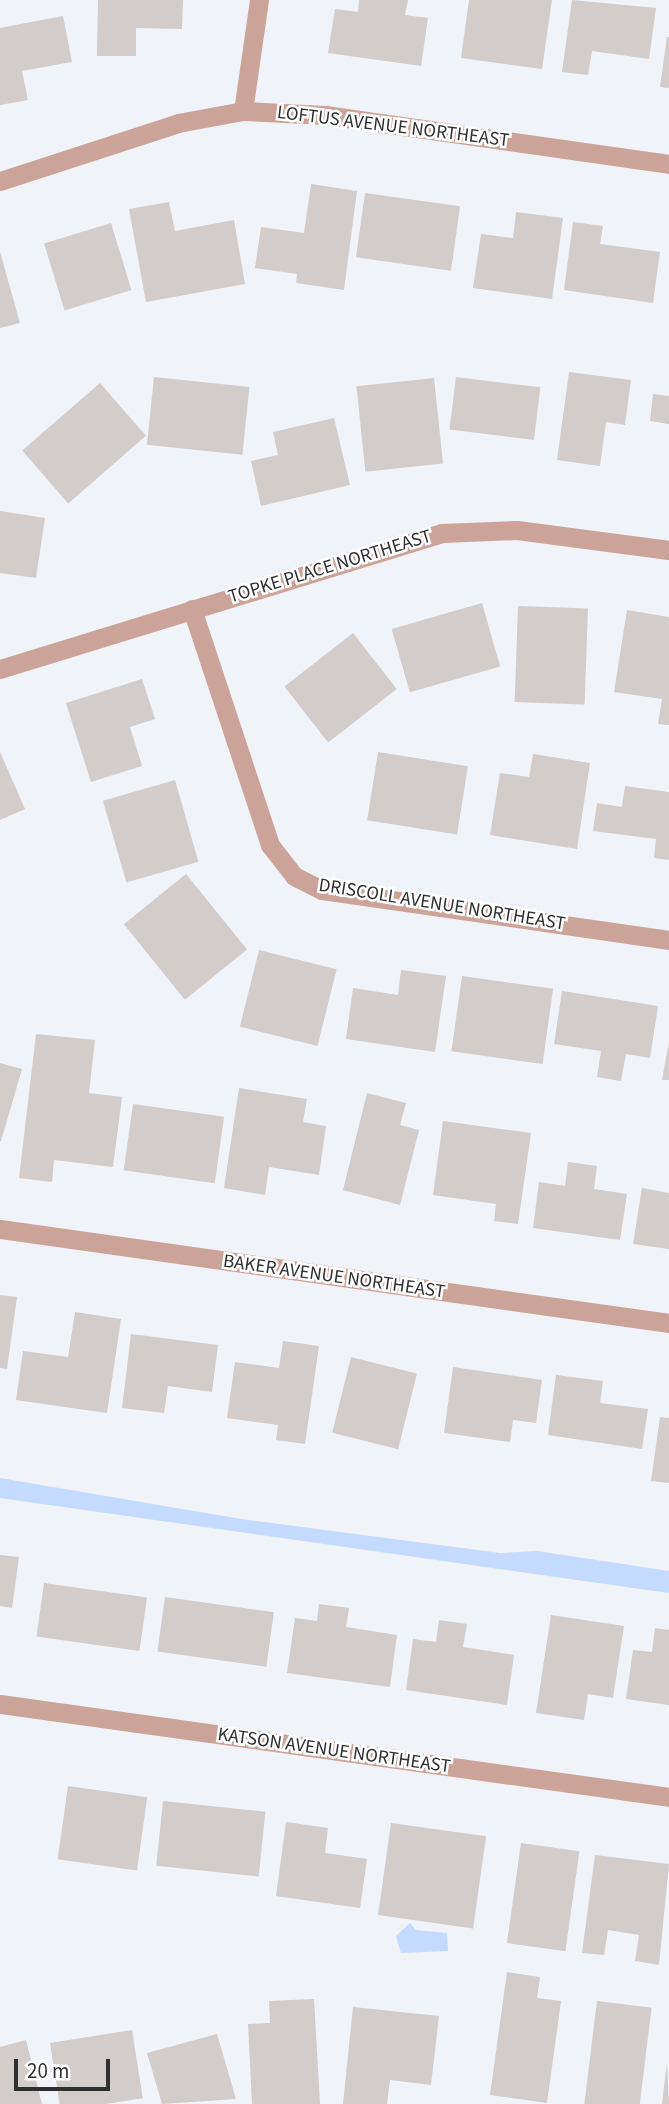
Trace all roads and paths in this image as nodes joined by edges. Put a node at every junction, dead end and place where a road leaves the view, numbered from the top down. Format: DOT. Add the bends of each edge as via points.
graph roads {
  1 [pos="260,0"];
  2 [pos="243,110"];
  3 [pos="669,164"];
  4 [pos="0,181"];
  5 [pos="669,550"];
  6 [pos="192,609"];
  7 [pos="0,669"];
  8 [pos="669,940"];
  9 [pos="0,1229"];
  10 [pos="669,1323"];
  11 [pos="0,1704"];
  12 [pos="669,1797"];
  1 -- 2 [label="street"];
  2 -- 3 [label="street, LOFTUS AVENUE NORTHEAST" via="325,116"];
  2 -- 4 [label="street, LOFTUS AVENUE NORTHEAST" via="178,122"];
  5 -- 6 [label="street, TOPKE PLACE NORTHEAST" via="517,530 442,533"];
  6 -- 7 [label="street, TOPKE PLACE NORTHEAST"];
  6 -- 8 [label="street, DRISCOLL AVENUE NORTHEAST" via="270,845 294,876 322,890"];
  9 -- 10 [label="street, BAKER AVENUE NORTHEAST"];
  11 -- 12 [label="street, KATSON AVENUE NORTHEAST"];
}
